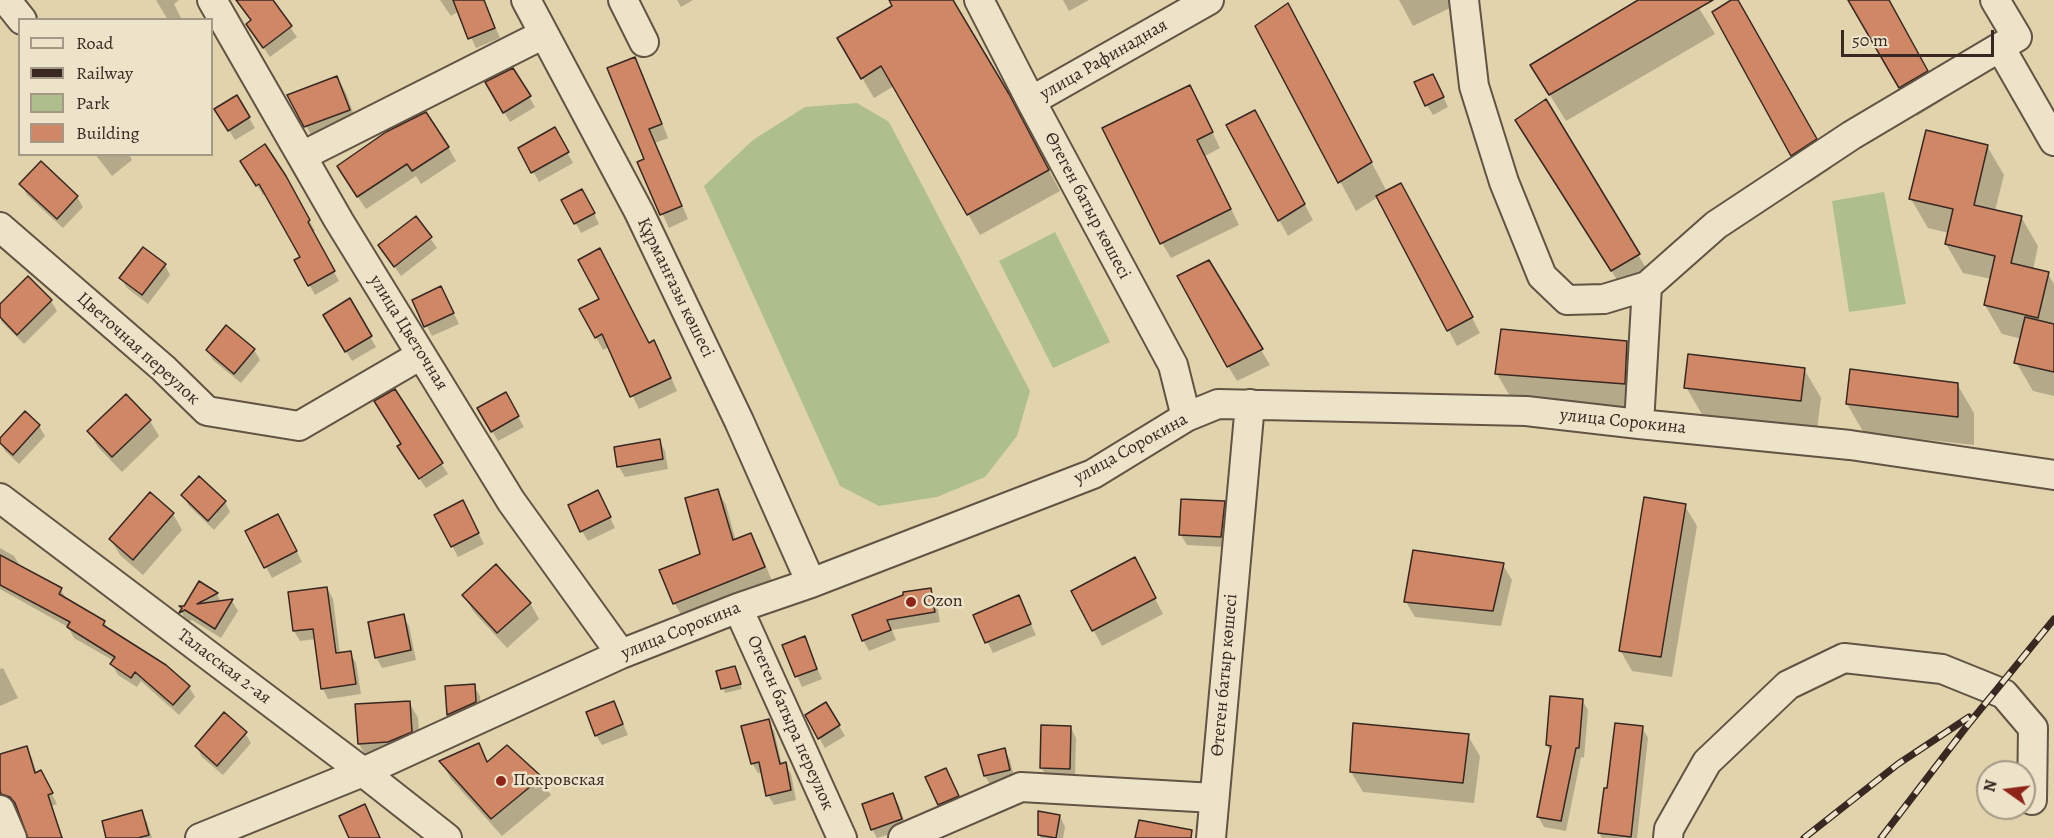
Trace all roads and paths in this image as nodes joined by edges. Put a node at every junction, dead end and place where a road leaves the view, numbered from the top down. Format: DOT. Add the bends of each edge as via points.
graph roads {
  1 [pos="6,0"];
  2 [pos="212,0"];
  3 [pos="526,0"];
  4 [pos="623,0"];
  5 [pos="979,0"];
  6 [pos="1209,0"];
  7 [pos="1464,0"];
  8 [pos="1995,0"];
  9 [pos="20,18"];
  10 [pos="544,34"];
  11 [pos="644,42"];
  12 [pos="2008,42"];
  13 [pos="1031,101"];
  14 [pos="2054,141"];
  15 [pos="302,156"];
  16 [pos="0,227"];
  17 [pos="1647,286"];
  18 [pos="421,355"];
  19 [pos="1250,404"];
  20 [pos="1186,417"];
  21 [pos="1639,424"];
  22 [pos="2054,475"];
  23 [pos="0,498"];
  24 [pos="811,583"];
  25 [pos="738,608"];
  26 [pos="621,654"];
  27 [pos="2034,760"];
  28 [pos="363,772"];
  29 [pos="1214,798"];
  30 [pos="0,810"];
  31 [pos="12,838"];
  32 [pos="200,838"];
  33 [pos="447,838"];
  34 [pos="842,838"];
  35 [pos="903,838"];
  36 [pos="1211,838"];
  37 [pos="1668,838"];
  1 -- 9 [label="street"];
  2 -- 15 [label="street, улица Цветочная"];
  3 -- 10 [label="street, Құрманғазы көшесі"];
  4 -- 11 [label="street"];
  5 -- 13 [label="street, Өтеген батыр көшесі"];
  6 -- 13 [label="street, улица Рафинадная"];
  7 -- 17 [label="street" via="1474,86 1504,182 1542,276 1567,300 1604,299"];
  8 -- 12 [label="street"];
  10 -- 15 [label="street"];
  10 -- 24 [label="street, Құрманғазы көшесі" via="639,212"];
  12 -- 14 [label="street"];
  12 -- 17 [label="street" via="1852,135 1716,225"];
  13 -- 20 [label="street, Өтеген батыр көшесі" via="1173,365"];
  15 -- 18 [label="street, улица Цветочная"];
  16 -- 18 [label="street, Цветочная переулок" via="207,411 299,426"];
  17 -- 21 [label="street"];
  18 -- 26 [label="street, улица Цветочная" via="511,501"];
  19 -- 20 [label="street, улица Сорокина" via="1218,404"];
  19 -- 21 [label="street, улица Сорокина" via="1526,411"];
  19 -- 29 [label="street, Өтеген батыр көшесі"];
  20 -- 24 [label="street, улица Сорокина" via="1094,474"];
  21 -- 22 [label="street, улица Сорокина" via="1850,445"];
  23 -- 28 [label="street, Таласская 2-ая"];
  24 -- 25 [label="street, улица Сорокина"];
  25 -- 26 [label="street, улица Сорокина"];
  25 -- 34 [label="street, Отеген батыра переулок"];
  26 -- 28 [label="street, улица Сорокина"];
  27 -- 37 [label="street" via="2032,728 2004,694 1942,669 1844,658 1788,685 1707,762 1669,829"];
  28 -- 32 [label="street, улица Сорокина"];
  28 -- 33 [label="street, Таласская 2-ая"];
  29 -- 35 [label="street" via="1021,787"];
  29 -- 36 [label="street, Өтеген батыр көшесі"];
  30 -- 31 [label="street"];
}
